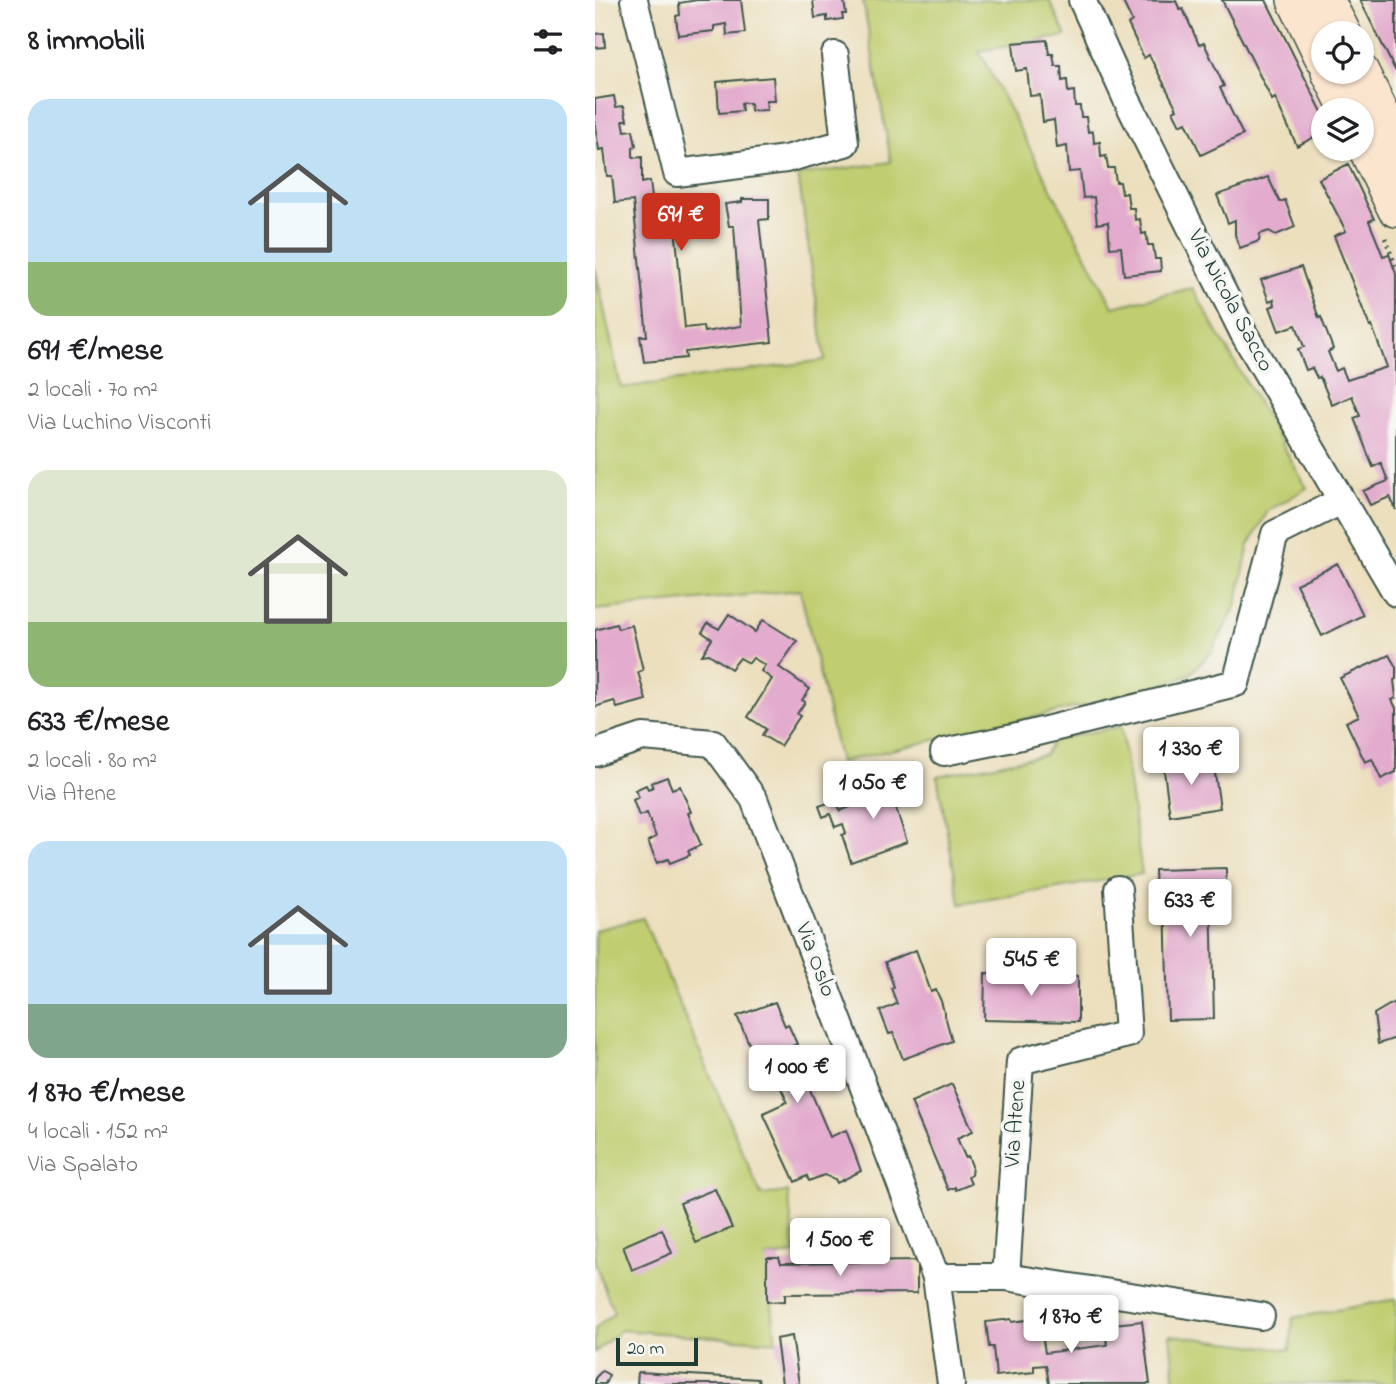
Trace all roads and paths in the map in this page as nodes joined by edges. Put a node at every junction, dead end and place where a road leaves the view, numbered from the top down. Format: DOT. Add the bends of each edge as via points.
graph roads {
  1 [pos="634,0"];
  2 [pos="1082,0"];
  3 [pos="1296,0"];
  4 [pos="1325,0"];
  5 [pos="1336,21"];
  6 [pos="1311,31"];
  7 [pos="835,55"];
  8 [pos="1366,84"];
  9 [pos="1396,145"];
  10 [pos="1373,161"];
  11 [pos="1396,208"];
  12 [pos="1341,501"];
  13 [pos="1396,593"];
  14 [pos="595,752"];
  15 [pos="944,752"];
  16 [pos="1118,888"];
  17 [pos="936,1277"];
  18 [pos="1006,1277"];
  19 [pos="1261,1316"];
  20 [pos="951,1384"];
  1 -- 7 [label="street" via="677,173 786,159 845,143"];
  2 -- 12 [label="street, Via Nicola Sacco" via="1244,334"];
  3 -- 6 [label="street"];
  4 -- 5 [label="street"];
  8 -- 9 [label="street"];
  10 -- 11 [label="street"];
  12 -- 13 [label="street, Via Nicola Sacco"];
  12 -- 15 [label="street" via="1275,534 1236,683"];
  14 -- 17 [label="street, Via Oslo" via="643,737 713,743 754,799"];
  16 -- 18 [label="street, Via Atene" via="1128,1034 1020,1061"];
  17 -- 18 [label="street"];
  17 -- 20 [label="street, Via Oslo"];
  18 -- 19 [label="street"];
}
